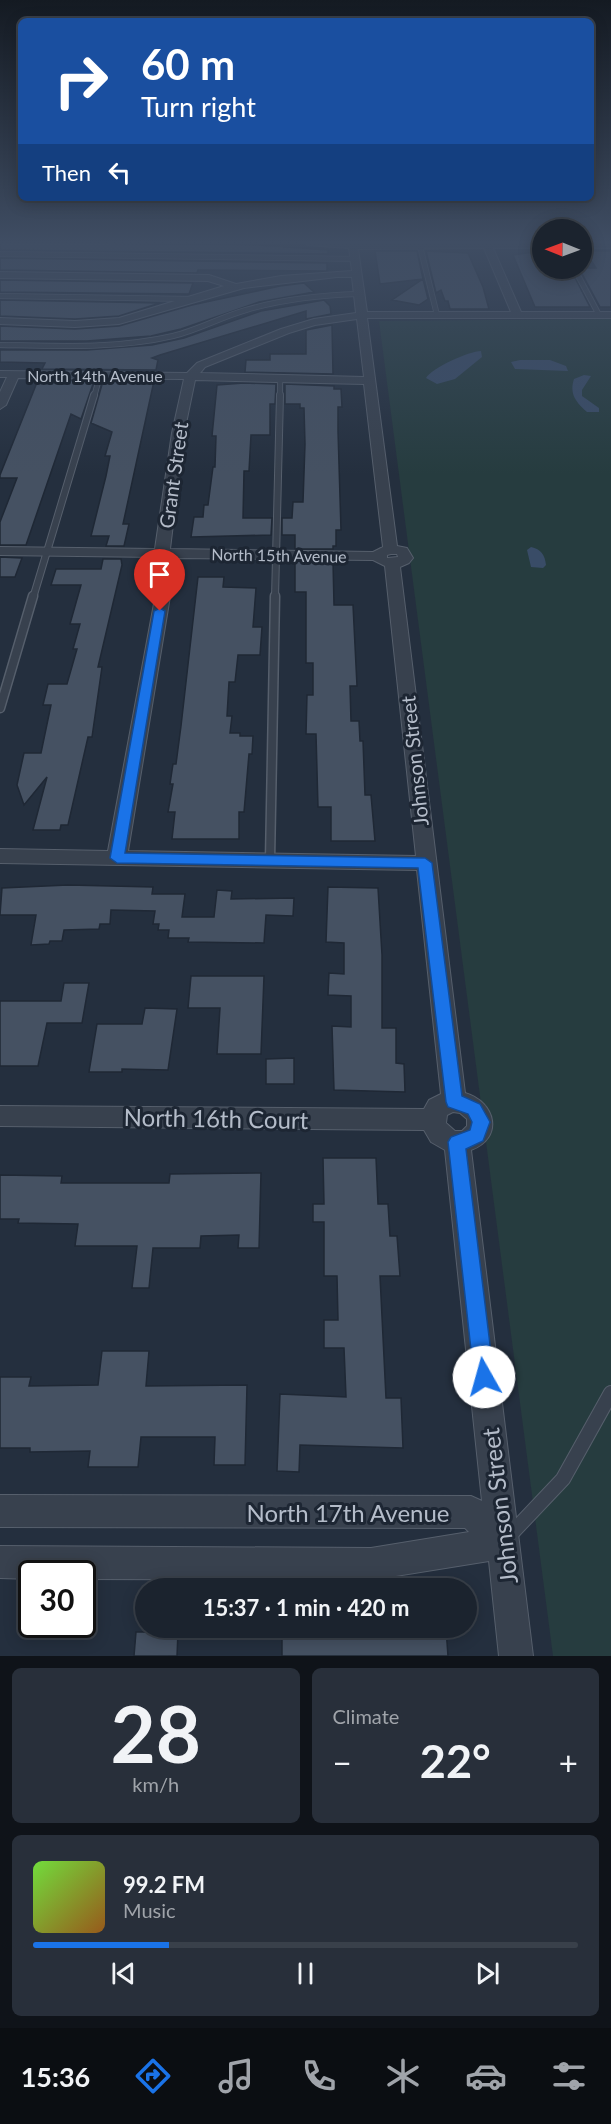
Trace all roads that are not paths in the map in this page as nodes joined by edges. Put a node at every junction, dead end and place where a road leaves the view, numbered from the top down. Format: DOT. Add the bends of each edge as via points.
graph roads {
  1 [pos="126,319"];
  2 [pos="223,319"];
  3 [pos="333,319"];
  4 [pos="363,319"];
  5 [pos="0,321"];
  6 [pos="0,345"];
  7 [pos="0,374"];
  8 [pos="14,375"];
  9 [pos="100,375"];
  10 [pos="190,376"];
  11 [pos="280,379"];
  12 [pos="370,381"];
  13 [pos="0,405"];
  14 [pos="0,551"];
  15 [pos="47,551"];
  16 [pos="162,553"];
  17 [pos="276,555"];
  18 [pos="387,556"];
  19 [pos="0,708"];
  20 [pos="0,856"];
  21 [pos="117,858"];
  22 [pos="270,860"];
  23 [pos="425,863"];
  24 [pos="454,1102"];
  25 [pos="0,1116"];
  26 [pos="433,1120"];
  27 [pos="457,1142"];
  28 [pos="611,1393"];
  29 [pos="0,1511"];
  30 [pos="503,1542"];
  31 [pos="0,1562"];
  32 [pos="516,1656"];
  1 -- 5 [label="street"];
  2 -- 6 [label="lane" via="176,335 130,344"];
  3 -- 10 [label="street, North 14th Avenue" via="285,331 201,365"];
  4 -- 12 [label="street, Johnson Street"];
  7 -- 8 [label="street, North 14th Avenue"];
  8 -- 9 [label="street, North 14th Avenue"];
  8 -- 13 [label="street"];
  9 -- 10 [label="street, North 14th Avenue"];
  9 -- 15 [label="lane"];
  10 -- 11 [label="street, North 14th Avenue"];
  10 -- 16 [label="street, Grant Street"];
  11 -- 12 [label="street, North 14th Avenue"];
  11 -- 17 [label="lane"];
  12 -- 18 [label="street, Johnson Street"];
  14 -- 15 [label="street, North 15th Avenue"];
  15 -- 16 [label="street, North 15th Avenue"];
  15 -- 19 [label="lane"];
  16 -- 17 [label="street, North 15th Avenue"];
  16 -- 21 [label="street, Grant Street" via="168,566"];
  17 -- 18 [label="street, North 15th Avenue"];
  17 -- 22 [label="lane"];
  18 -- 23 [label="street, Johnson Street"];
  20 -- 21 [label="street"];
  21 -- 22 [label="street"];
  22 -- 23 [label="street"];
  23 -- 24 [label="street, Johnson Street"];
  24 -- 26 [label="street" via="437,1108"];
  24 -- 27 [label="street" via="474,1109 481,1122 477,1135"];
  25 -- 26 [label="street, North 16th Court"];
  26 -- 27 [label="street" via="437,1132"];
  27 -- 30 [label="street, Johnson Street"];
  28 -- 30 [label="lane" via="563,1479"];
  29 -- 30 [label="street, North 17th Avenue" via="471,1512"];
  30 -- 31 [label="street, North 17th Avenue" via="371,1564"];
  30 -- 32 [label="street, Johnson Street"];
}
